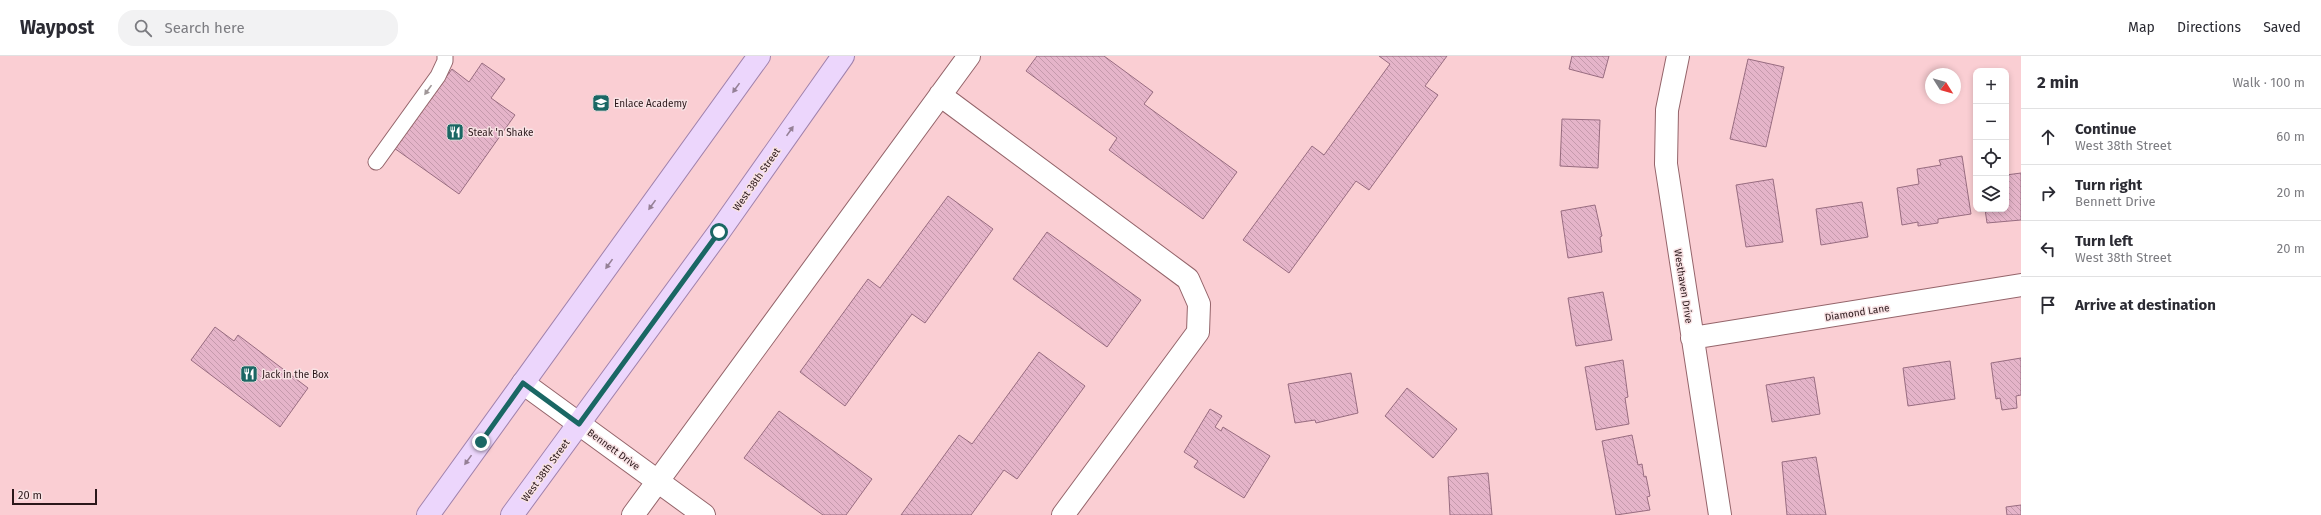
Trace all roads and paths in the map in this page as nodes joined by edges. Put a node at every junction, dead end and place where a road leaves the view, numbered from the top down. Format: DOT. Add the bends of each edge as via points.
graph roads {
  1 [pos="444,56"];
  2 [pos="759,56"];
  3 [pos="843,56"];
  4 [pos="969,56"];
  5 [pos="1678,56"];
  6 [pos="940,95"];
  7 [pos="376,162"];
  8 [pos="2021,285"];
  9 [pos="1692,338"];
  10 [pos="523,383"];
  11 [pos="579,424"];
  12 [pos="657,481"];
  13 [pos="428,515"];
  14 [pos="512,515"];
  15 [pos="633,515"];
  16 [pos="704,515"];
  17 [pos="1063,515"];
  18 [pos="1720,515"];
  1 -- 7 [label="lane, one-way" via="445,61 438,76"];
  2 -- 10 [label="main road, one-way"];
  11 -- 3 [label="main road, West 38th Street, one-way"];
  4 -- 6 [label="street"];
  5 -- 9 [label="street, Westhaven Drive" via="1667,110 1666,164"];
  6 -- 12 [label="street"];
  6 -- 17 [label="street" via="1188,280 1199,304 1198,332"];
  8 -- 9 [label="street, Diamond Lane"];
  9 -- 18 [label="street, Westhaven Drive"];
  10 -- 11 [label="street, Bennett Drive"];
  10 -- 13 [label="main road, one-way"];
  11 -- 12 [label="street, Bennett Drive"];
  11 -- 14 [label="main road, West 38th Street"];
  12 -- 15 [label="street"];
  12 -- 16 [label="street, Bennett Drive"];
}
